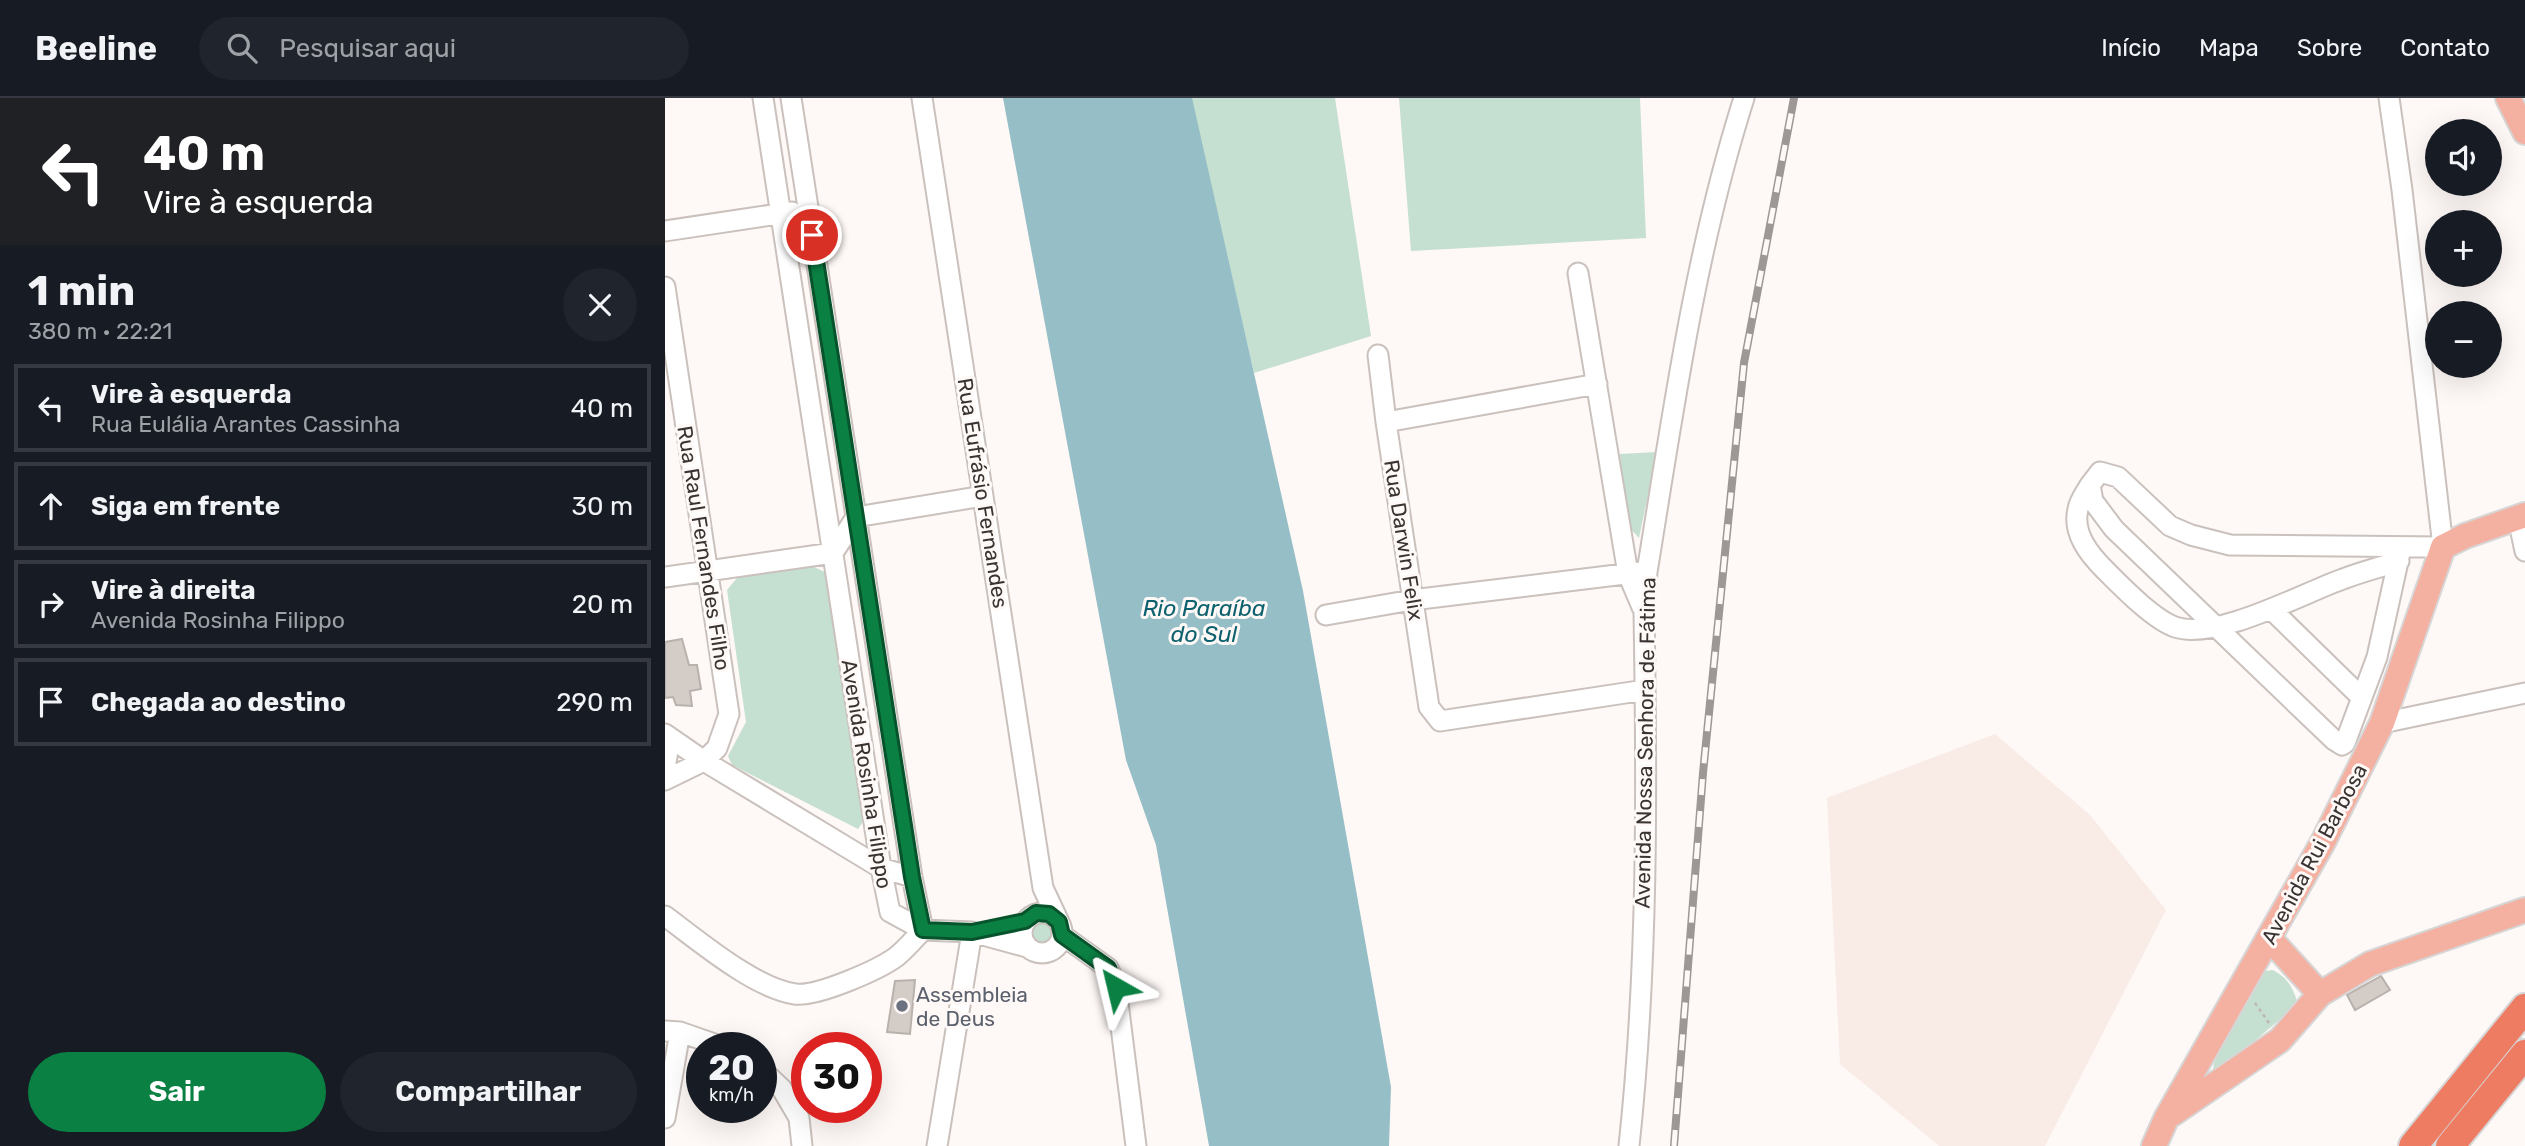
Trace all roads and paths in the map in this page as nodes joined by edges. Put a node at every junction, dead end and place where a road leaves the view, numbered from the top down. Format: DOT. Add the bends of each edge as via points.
graph roads {
  1 [pos="763,98"];
  2 [pos="791,98"];
  3 [pos="922,98"];
  4 [pos="1744,98"];
  5 [pos="2389,98"];
  6 [pos="2508,98"];
  7 [pos="2525,132"];
  8 [pos="808,209"];
  9 [pos="781,214"];
  10 [pos="665,231"];
  11 [pos="1578,273"];
  12 [pos="665,287"];
  13 [pos="1378,355"];
  14 [pos="1597,384"];
  15 [pos="1386,422"];
  16 [pos="2090,485"];
  17 [pos="983,496"];
  18 [pos="856,517"];
  19 [pos="2522,517"];
  20 [pos="2443,547"];
  21 [pos="2525,551"];
  22 [pos="833,553"];
  23 [pos="2400,555"];
  24 [pos="708,571"];
  25 [pos="1637,573"];
  26 [pos="665,578"];
  27 [pos="1412,600"];
  28 [pos="2271,609"];
  29 [pos="1326,615"];
  30 [pos="2216,626"];
  31 [pos="1645,690"];
  32 [pos="2525,693"];
  33 [pos="2361,697"];
  34 [pos="2353,722"];
  35 [pos="2379,729"];
  36 [pos="665,734"];
  37 [pos="665,741"];
  38 [pos="704,761"];
  39 [pos="665,769"];
  40 [pos="665,780"];
  41 [pos="881,868"];
  42 [pos="912,877"];
  43 [pos="1043,888"];
  44 [pos="2525,910"];
  45 [pos="665,916"];
  46 [pos="1030,917"];
  47 [pos="1061,928"];
  48 [pos="923,930"];
  49 [pos="972,932"];
  50 [pos="2269,938"];
  51 [pos="1027,947"];
  52 [pos="1051,951"];
  53 [pos="1108,968"];
  54 [pos="2243,986"];
  55 [pos="2321,995"];
  56 [pos="2525,1008"];
  57 [pos="672,1031"];
  58 [pos="2280,1040"];
  59 [pos="2525,1054"];
  60 [pos="777,1084"];
  61 [pos="665,1118"];
  62 [pos="2166,1119"];
  63 [pos="802,1146"];
  64 [pos="937,1146"];
  65 [pos="1136,1146"];
  66 [pos="1629,1146"];
  67 [pos="2154,1146"];
  68 [pos="2413,1146"];
  69 [pos="2450,1146"];
  1 -- 9 [label="street, Avenida Rosinha Filippo"];
  2 -- 8 [label="street, Avenida Rosinha Filippo"];
  3 -- 17 [label="street, Rua Eufrásio Fernandes"];
  4 -- 25 [label="street, Avenida Nossa Senhora de Fátima" via="1695,289"];
  5 -- 20 [label="street"];
  6 -- 7 [label="main road"];
  8 -- 9 [label="street"];
  8 -- 18 [label="street, Avenida Rosinha Filippo"];
  9 -- 10 [label="street"];
  9 -- 22 [label="street, Avenida Rosinha Filippo"];
  11 -- 14 [label="street"];
  12 -- 24 [label="street, Rua Raul Fernandes Filho"];
  13 -- 15 [label="street, Rua Darwin Felix"];
  14 -- 15 [label="street"];
  14 -- 25 [label="street"];
  15 -- 27 [label="street, Rua Darwin Felix"];
  16 -- 23 [label="street" via="2100,472 2118,477 2170,526 2230,545"];
  16 -- 30 [label="street" via="2093,501 2114,529"];
  16 -- 30 [label="street" via="2077,510 2079,536 2091,557 2175,627"];
  17 -- 18 [label="street"];
  17 -- 43 [label="street, Rua Eufrásio Fernandes"];
  18 -- 22 [label="street"];
  18 -- 42 [label="street, Avenida Rosinha Filippo"];
  19 -- 20 [label="main road"];
  19 -- 21 [label="street"];
  20 -- 23 [label="street"];
  20 -- 35 [label="main road, Avenida Rui Barbosa"];
  22 -- 24 [label="street"];
  22 -- 41 [label="street, Avenida Rosinha Filippo"];
  23 -- 28 [label="street"];
  23 -- 33 [label="street" via="2377,657"];
  24 -- 26 [label="street"];
  24 -- 38 [label="street, Rua Raul Fernandes Filho" via="729,714 717,748"];
  25 -- 27 [label="street"];
  25 -- 31 [label="street, Avenida Nossa Senhora de Fátima" via="1644,611"];
  27 -- 29 [label="street"];
  27 -- 31 [label="street, Rua Darwin Felix" via="1429,707 1440,721"];
  28 -- 30 [label="street"];
  28 -- 33 [label="street"];
  30 -- 34 [label="street" via="2339,744 2344,743"];
  31 -- 66 [label="street, Avenida Nossa Senhora de Fátima" via="1643,926 1638,1066"];
  32 -- 35 [label="street"];
  33 -- 34 [label="street"];
  34 -- 35 [label="street"];
  35 -- 50 [label="main road, Avenida Rui Barbosa"];
  36 -- 38 [label="street"];
  37 -- 39 [label="street"];
  38 -- 40 [label="street"];
  38 -- 41 [label="street"];
  41 -- 42 [label="street"];
  41 -- 48 [label="street, Avenida Rosinha Filippo" via="890,912"];
  42 -- 48 [label="street, Avenida Rosinha Filippo"];
  43 -- 46 [label="street"];
  43 -- 47 [label="street"];
  44 -- 55 [label="main road" via="2370,964"];
  45 -- 48 [label="street" via="737,968 796,994 829,989 895,958"];
  46 -- 47 [label="street" via="1049,914"];
  46 -- 49 [label="street"];
  46 -- 51 [label="street" via="1021,932"];
  47 -- 52 [label="street" via="1059,945"];
  47 -- 53 [label="street"];
  48 -- 49 [label="street"];
  49 -- 51 [label="street"];
  49 -- 64 [label="street"];
  50 -- 54 [label="main road, Avenida Rui Barbosa"];
  50 -- 55 [label="main road"];
  51 -- 52 [label="street" via="1038,953"];
  52 -- 53 [label="street"];
  53 -- 65 [label="street" via="1116,987"];
  54 -- 58 [label="path"];
  54 -- 62 [label="main road, Avenida Rui Barbosa"];
  55 -- 58 [label="main road"];
  56 -- 68 [label="highway"];
  57 -- 61 [label="street"];
  58 -- 62 [label="main road"];
  59 -- 69 [label="highway"];
  60 -- 63 [label="street" via="799,1118"];
  62 -- 67 [label="main road, Avenida Rui Barbosa"];
}
